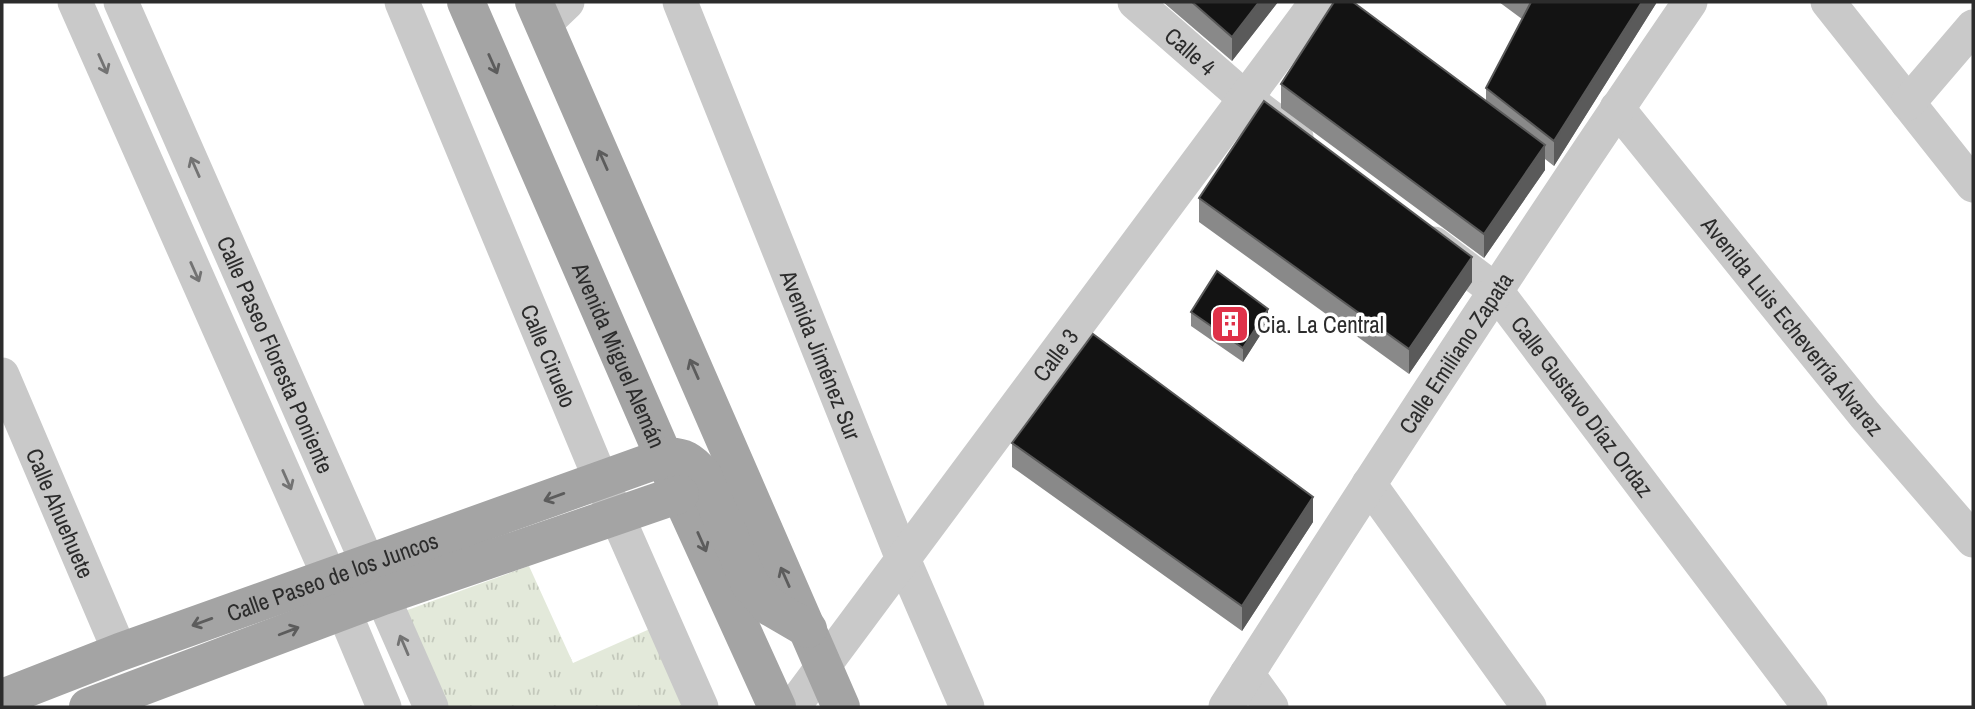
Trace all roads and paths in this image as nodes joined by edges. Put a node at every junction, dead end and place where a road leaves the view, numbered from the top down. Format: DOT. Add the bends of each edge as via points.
graph roads {
  1 [pos="75,2"];
  2 [pos="121,2"];
  3 [pos="402,2"];
  4 [pos="466,2"];
  5 [pos="680,2"];
  6 [pos="1135,2"];
  7 [pos="1317,2"];
  8 [pos="1690,2"];
  9 [pos="1828,2"];
  10 [pos="548,9"];
  11 [pos="1973,27"];
  12 [pos="1246,99"];
  13 [pos="1908,103"];
  14 [pos="1617,108"];
  15 [pos="1322,158"];
  16 [pos="1973,185"];
  17 [pos="209,200"];
  18 [pos="171,217"];
  19 [pos="1409,224"];
  20 [pos="1496,291"];
  21 [pos="2,376"];
  22 [pos="665,457"];
  23 [pos="601,480"];
  24 [pos="1369,484"];
  25 [pos="680,494"];
  26 [pos="617,517"];
  27 [pos="1973,540"];
  28 [pos="903,559"];
  29 [pos="375,580"];
  30 [pos="336,593"];
  31 [pos="808,629"];
  32 [pos="120,652"];
  33 [pos="824,668"];
  34 [pos="1247,674"];
  35 [pos="2,698"];
  36 [pos="141,698"];
  37 [pos="88,707"];
  38 [pos="384,707"];
  39 [pos="430,707"];
  40 [pos="701,707"];
  41 [pos="777,707"];
  42 [pos="793,707"];
  43 [pos="841,707"];
  44 [pos="967,707"];
  45 [pos="1226,707"];
  46 [pos="1271,707"];
  47 [pos="1529,707"];
  48 [pos="1810,707"];
  1 -- 18 [label="street, Calle Paseo Floresta Poniente, one-way"];
  17 -- 2 [label="street, Calle Paseo Floresta Poniente, one-way"];
  3 -- 23 [label="street, Calle Ciruelo"];
  4 -- 22 [label="main road, Avenida Miguel Alemán, one-way"];
  5 -- 28 [label="street, Avenida Jiménez Sur"];
  6 -- 12 [label="street, Calle 4"];
  7 -- 12 [label="street, Calle 3"];
  8 -- 14 [label="street, Calle Emiliano Zapata"];
  9 -- 13 [label="street"];
  31 -- 10 [label="main road, one-way"];
  11 -- 13 [label="street"];
  12 -- 15 [label="street"];
  12 -- 28 [label="street, Calle 3"];
  13 -- 16 [label="street"];
  14 -- 20 [label="street, Calle Emiliano Zapata"];
  14 -- 27 [label="street, Avenida Luis Echeverría Álvarez" via="1865,415"];
  17 -- 18 [label="street"];
  17 -- 29 [label="street, Calle Paseo Floresta Poniente"];
  18 -- 30 [label="street, Calle Paseo Floresta Poniente, one-way"];
  19 -- 20 [label="street, Calle Gustavo Díaz Ordaz"];
  20 -- 24 [label="street, Calle Emiliano Zapata"];
  20 -- 48 [label="street, Calle Gustavo Díaz Ordaz"];
  21 -- 32 [label="street, Calle Ahuehuete"];
  22 -- 23 [label="main road, Calle Paseo de los Juncos"];
  22 -- 25 [label="main road, Avenida Miguel Alemán"];
  22 -- 31 [label="main road" via="685,458 694,464 754,590 770,607"];
  23 -- 26 [label="street, Calle Ciruelo"];
  23 -- 29 [label="main road, Calle Paseo de los Juncos, one-way"];
  24 -- 34 [label="street, Calle Emiliano Zapata"];
  24 -- 47 [label="street"];
  25 -- 26 [label="main road, Calle Paseo de los Juncos"];
  25 -- 41 [label="main road, Avenida Miguel Alemán, one-way"];
  26 -- 29 [label="main road, Calle Paseo de los Juncos"];
  26 -- 40 [label="street, Calle Ciruelo"];
  28 -- 33 [label="street, Calle 3"];
  28 -- 44 [label="street, Avenida Jiménez Sur"];
  29 -- 30 [label="main road, Calle Paseo de los Juncos"];
  39 -- 29 [label="street, Calle Paseo Floresta Poniente, one-way"];
  30 -- 32 [label="main road, Calle Paseo de los Juncos, one-way"];
  36 -- 30 [label="main road, Calle Paseo de los Juncos, one-way"];
  30 -- 38 [label="street, Calle Paseo Floresta Poniente"];
  31 -- 33 [label="main road"];
  32 -- 35 [label="main road, Calle Paseo de los Juncos"];
  33 -- 42 [label="street, Calle 3"];
  33 -- 43 [label="main road"];
  34 -- 45 [label="street, Calle Emiliano Zapata"];
  34 -- 46 [label="street"];
  36 -- 37 [label="main road, Calle Paseo de los Juncos"];
}
